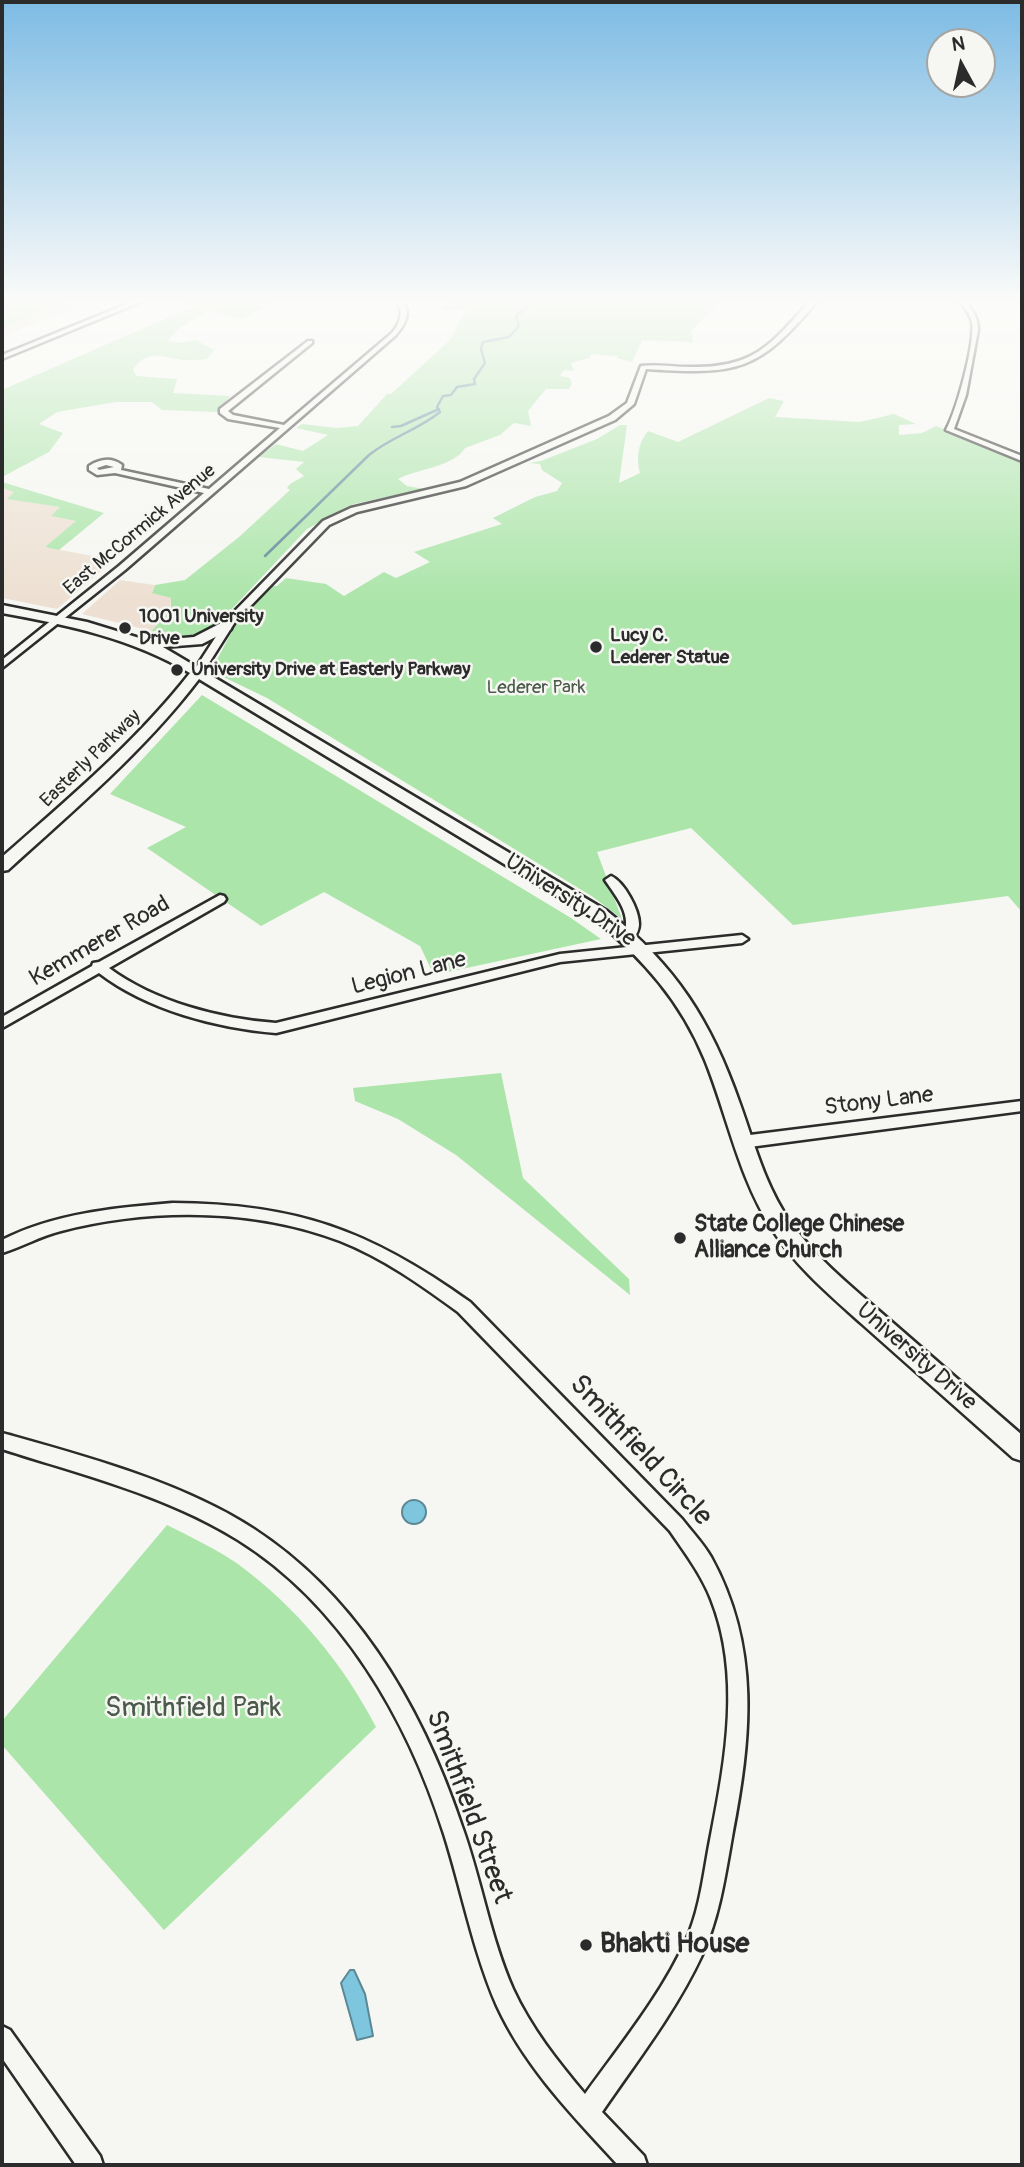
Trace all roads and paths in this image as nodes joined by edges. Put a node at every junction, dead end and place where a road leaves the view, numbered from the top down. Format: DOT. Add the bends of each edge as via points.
graph roads {
  1 [pos="235,400"];
  2 [pos="316,400"];
  3 [pos="631,400"];
  4 [pos="959,400"];
  5 [pos="285,427"];
  6 [pos="1022,459"];
  7 [pos="116,471"];
  8 [pos="210,492"];
  9 [pos="2,608"];
  10 [pos="60,619"];
  11 [pos="226,626"];
  12 [pos="144,643"];
  13 [pos="2,665"];
  14 [pos="198,672"];
  15 [pos="2,866"];
  16 [pos="611,880"];
  17 [pos="220,899"];
  18 [pos="629,937"];
  19 [pos="742,939"];
  20 [pos="644,950"];
  21 [pos="98,966"];
  22 [pos="2,1023"];
  23 [pos="1022,1106"];
  24 [pos="742,1142"];
  25 [pos="2,1247"];
  26 [pos="2,1441"];
  27 [pos="1022,1450"];
  28 [pos="2,2038"];
  29 [pos="587,2112"];
  30 [pos="90,2165"];
  31 [pos="635,2165"];
  1 -- 5 [label="street" via="224,409 225,415"];
  2 -- 5 [label="street, East McCormick Avenue"];
  3 -- 11 [label="street" via="612,418 471,482 354,510 326,523"];
  4 -- 6 [label="street" via="950,430"];
  5 -- 8 [label="street, East McCormick Avenue"];
  7 -- 8 [label="street"];
  8 -- 10 [label="street, East McCormick Avenue"];
  9 -- 10 [label="main road, University Drive"];
  10 -- 12 [label="main road, University Drive"];
  10 -- 13 [label="street, East McCormick Avenue"];
  11 -- 12 [label="main road" via="190,643"];
  11 -- 14 [label="street"];
  12 -- 14 [label="main road, University Drive"];
  14 -- 15 [label="main road, Easterly Parkway" via="121,760"];
  14 -- 18 [label="main road, University Drive" via="601,915"];
  16 -- 18 [label="street" via="634,920"];
  17 -- 21 [label="street, Kemmerer Road"];
  18 -- 20 [label="main road, University Drive"];
  19 -- 20 [label="street, Legion Lane"];
  20 -- 21 [label="street, Legion Lane" via="560,958 276,1028 239,1024 146,995"];
  20 -- 24 [label="main road, University Drive" via="676,986 697,1023"];
  21 -- 22 [label="street, Kemmerer Road"];
  23 -- 24 [label="street, Stony Lane"];
  24 -- 27 [label="main road, University Drive" via="782,1226 819,1272"];
  25 -- 29 [label="street, Smithfield Circle" via="41,1230 101,1216 204,1208 287,1218 366,1244 425,1277 464,1307 676,1525 704,1564 725,1610 737,1660 740,1700 727,1811 711,1890 694,1945 675,1982"];
  26 -- 29 [label="street, Smithfield Street" via="200,1509 277,1556 341,1617 394,1692 431,1768 507,2001 549,2070"];
  28 -- 30 [label="street"];
  29 -- 31 [label="street, Smithfield Street"];
}
